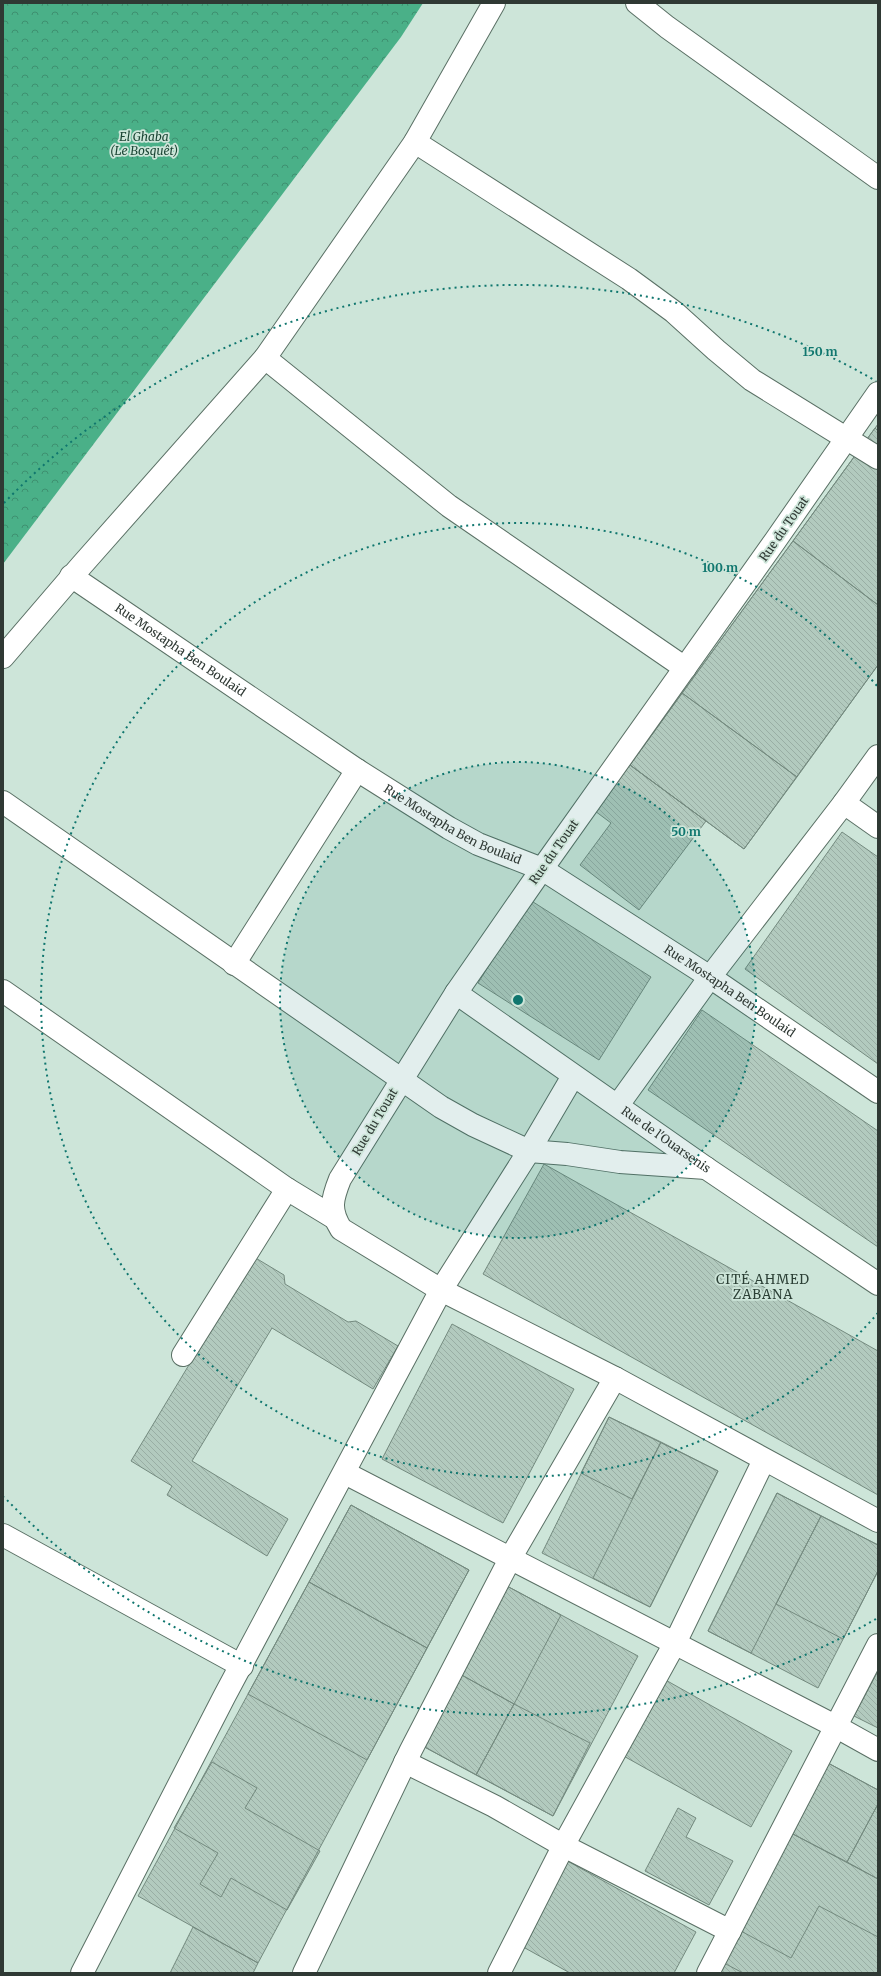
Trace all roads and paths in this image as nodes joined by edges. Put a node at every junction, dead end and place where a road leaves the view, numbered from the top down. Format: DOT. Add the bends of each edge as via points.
graph roads {
  1 [pos="494,3"];
  2 [pos="637,3"];
  3 [pos="415,142"];
  4 [pos="878,178"];
  5 [pos="265,358"];
  6 [pos="878,393"];
  7 [pos="847,438"];
  8 [pos="878,458"];
  9 [pos="72,576"];
  10 [pos="3,657"];
  11 [pos="685,668"];
  12 [pos="878,756"];
  13 [pos="357,770"];
  14 [pos="3,802"];
  15 [pos="844,803"];
  16 [pos="878,828"];
  17 [pos="542,869"];
  18 [pos="234,964"];
  19 [pos="710,977"];
  20 [pos="3,991"];
  21 [pos="456,993"];
  22 [pos="573,1076"];
  23 [pos="401,1080"];
  24 [pos="878,1092"];
  25 [pos="618,1105"];
  26 [pos="529,1151"];
  27 [pos="706,1168"];
  28 [pos="287,1189"];
  29 [pos="333,1217"];
  30 [pos="878,1284"];
  31 [pos="441,1290"];
  32 [pos="183,1355"];
  33 [pos="615,1378"];
  34 [pos="764,1460"];
  35 [pos="345,1473"];
  36 [pos="878,1521"];
  37 [pos="3,1535"];
  38 [pos="511,1557"];
  39 [pos="674,1643"];
  40 [pos="878,1645"];
  41 [pos="242,1666"];
  42 [pos="835,1726"];
  43 [pos="878,1750"];
  44 [pos="405,1762"];
  45 [pos="564,1846"];
  46 [pos="730,1931"];
  47 [pos="82,1973"];
  48 [pos="304,1973"];
  49 [pos="499,1973"];
  50 [pos="708,1973"];
  1 -- 3 [label="street"];
  2 -- 4 [label="street"];
  3 -- 5 [label="street"];
  3 -- 7 [label="street" via="629,279 674,312 752,380"];
  5 -- 9 [label="street"];
  5 -- 11 [label="street" via="449,506"];
  6 -- 7 [label="street, Rue du Touat"];
  7 -- 8 [label="street"];
  7 -- 11 [label="street, Rue du Touat"];
  9 -- 10 [label="street"];
  9 -- 13 [label="street, Rue Mostapha Ben Boulaid"];
  11 -- 17 [label="street, Rue du Touat"];
  12 -- 15 [label="street"];
  13 -- 17 [label="street, Rue Mostapha Ben Boulaid" via="472,841"];
  13 -- 18 [label="street"];
  14 -- 18 [label="street"];
  15 -- 16 [label="street"];
  15 -- 19 [label="street"];
  17 -- 19 [label="street, Rue Mostapha Ben Boulaid"];
  17 -- 21 [label="street, Rue du Touat"];
  18 -- 23 [label="street"];
  19 -- 24 [label="street, Rue Mostapha Ben Boulaid"];
  19 -- 25 [label="street"];
  20 -- 28 [label="street"];
  21 -- 22 [label="street, Rue de l'Ouarsenis"];
  21 -- 23 [label="street, Rue du Touat"];
  22 -- 25 [label="street, Rue de l'Ouarsenis"];
  22 -- 26 [label="street"];
  23 -- 26 [label="street" via="473,1125"];
  23 -- 29 [label="street, Rue du Touat" via="340,1179 333,1197"];
  25 -- 27 [label="street, Rue de l'Ouarsenis"];
  26 -- 27 [label="street" via="620,1162"];
  26 -- 31 [label="street"];
  27 -- 30 [label="street, Rue de l'Ouarsenis"];
  28 -- 29 [label="street"];
  28 -- 32 [label="street"];
  29 -- 31 [label="street" via="341,1229"];
  31 -- 33 [label="street"];
  31 -- 35 [label="street"];
  33 -- 34 [label="street"];
  33 -- 38 [label="street"];
  34 -- 36 [label="street"];
  34 -- 39 [label="street"];
  35 -- 38 [label="street"];
  35 -- 41 [label="street"];
  37 -- 41 [label="street"];
  38 -- 39 [label="street"];
  38 -- 44 [label="street"];
  39 -- 42 [label="street"];
  39 -- 45 [label="street"];
  40 -- 42 [label="street"];
  41 -- 47 [label="street"];
  42 -- 43 [label="street"];
  42 -- 46 [label="street"];
  44 -- 45 [label="street" via="494,1806"];
  44 -- 48 [label="street"];
  45 -- 46 [label="street"];
  45 -- 49 [label="street"];
  46 -- 50 [label="street"];
}
